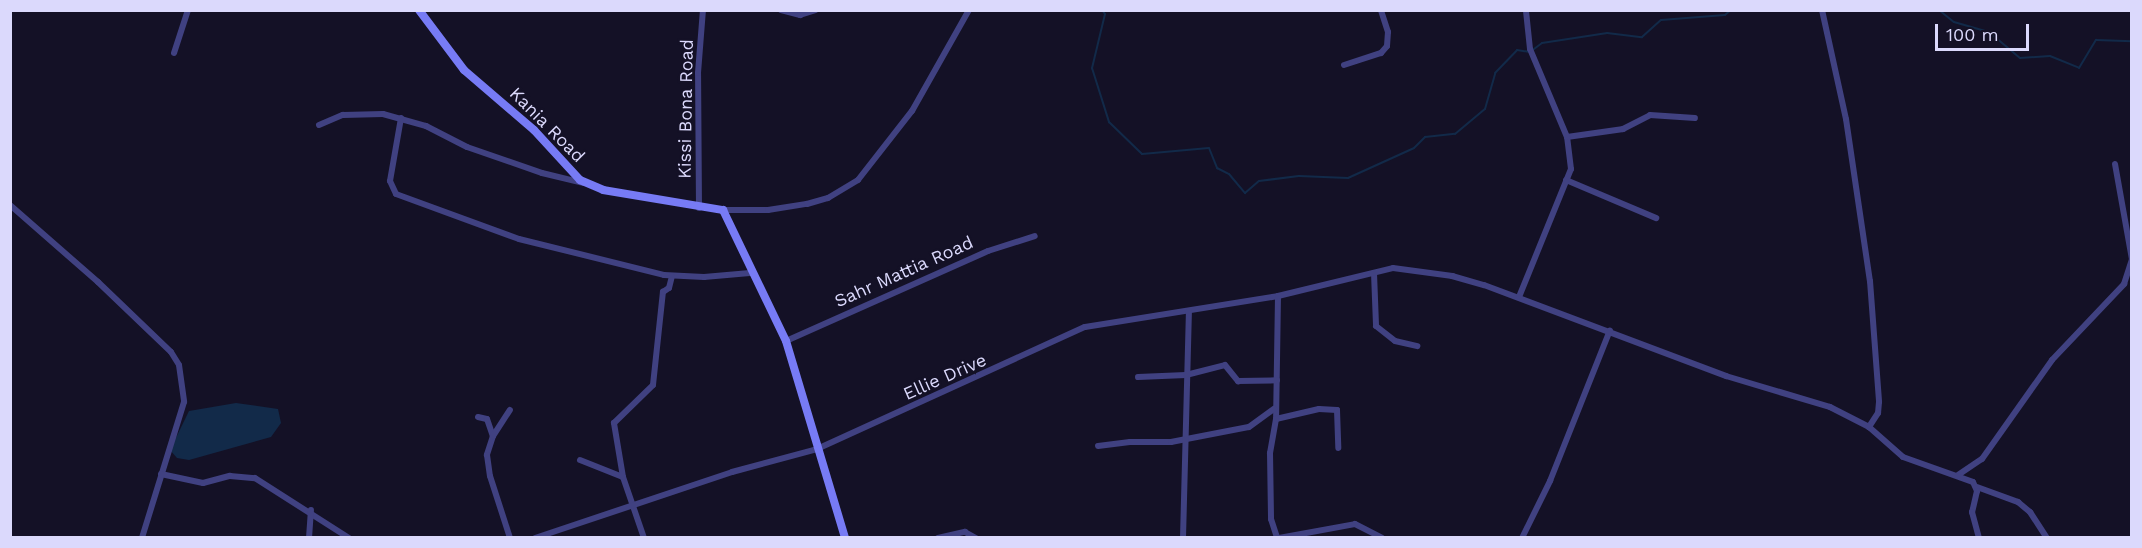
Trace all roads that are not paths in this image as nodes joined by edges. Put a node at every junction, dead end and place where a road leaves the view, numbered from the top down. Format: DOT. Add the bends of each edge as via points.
graph roads {
  1 [pos="188,10"];
  2 [pos="419,10"];
  3 [pos="703,10"];
  4 [pos="781,10"];
  5 [pos="815,10"];
  6 [pos="969,10"];
  7 [pos="1381,10"];
  8 [pos="1526,10"];
  9 [pos="1822,10"];
  10 [pos="174,53"];
  11 [pos="1344,65"];
  12 [pos="401,118"];
  13 [pos="1695,118"];
  14 [pos="320,125"];
  15 [pos="1567,137"];
  16 [pos="2115,164"];
  17 [pos="1566,180"];
  18 [pos="586,183"];
  19 [pos="10,205"];
  20 [pos="699,208"];
  21 [pos="723,210"];
  22 [pos="1656,218"];
  23 [pos="1035,236"];
  24 [pos="2132,259"];
  25 [pos="750,273"];
  26 [pos="1374,273"];
  27 [pos="672,276"];
  28 [pos="1278,296"];
  29 [pos="1519,297"];
  30 [pos="1189,311"];
  31 [pos="1610,330"];
  32 [pos="786,341"];
  33 [pos="1417,346"];
  34 [pos="1186,375"];
  35 [pos="1138,377"];
  36 [pos="1277,380"];
  37 [pos="1274,409"];
  38 [pos="510,410"];
  39 [pos="478,417"];
  40 [pos="1276,418"];
  41 [pos="1869,428"];
  42 [pos="493,436"];
  43 [pos="1185,437"];
  44 [pos="1098,446"];
  45 [pos="1338,448"];
  46 [pos="817,449"];
  47 [pos="580,460"];
  48 [pos="161,474"];
  49 [pos="1958,475"];
  50 [pos="623,477"];
  51 [pos="1977,487"];
  52 [pos="630,505"];
  53 [pos="311,510"];
  54 [pos="974,536"];
  55 [pos="142,537"];
  56 [pos="309,537"];
  57 [pos="349,537"];
  58 [pos="510,537"];
  59 [pos="535,537"];
  60 [pos="644,537"];
  61 [pos="845,537"];
  62 [pos="938,537"];
  63 [pos="1183,537"];
  64 [pos="1278,537"];
  65 [pos="1382,537"];
  66 [pos="1522,537"];
  67 [pos="1979,537"];
  68 [pos="2047,537"];
  1 -- 10 [label="street"];
  2 -- 18 [label="main road, Kania Road" via="464,70 534,130"];
  3 -- 20 [label="street, Kissi Bona Road" via="698,73"];
  4 -- 5 [label="street"];
  6 -- 21 [label="street" via="912,111 858,180 828,198 798,206"];
  7 -- 11 [label="street" via="1388,32 1387,46 1381,53"];
  8 -- 15 [label="street" via="1531,52"];
  9 -- 41 [label="street" via="1846,119 1870,281 1879,402 1878,413"];
  12 -- 14 [label="street" via="355,113"];
  12 -- 18 [label="street" via="542,173"];
  12 -- 27 [label="street" via="390,181 396,194 519,239"];
  13 -- 15 [label="street" via="1650,115 1623,129"];
  15 -- 17 [label="street" via="1571,169"];
  16 -- 24 [label="street"];
  17 -- 22 [label="street"];
  17 -- 29 [label="street"];
  18 -- 20 [label="main road, Kania Road" via="603,190"];
  19 -- 48 [label="street" via="98,282 171,352 179,365 184,402"];
  20 -- 21 [label="main road, Kania Road"];
  21 -- 25 [label="main road"];
  23 -- 32 [label="street, Sahr Mattia Road" via="988,251"];
  24 -- 49 [label="street" via="2124,284 2052,360 1982,459"];
  25 -- 27 [label="street"];
  25 -- 32 [label="main road"];
  26 -- 28 [label="street, Ellie Drive"];
  26 -- 29 [label="street, Ellie Drive" via="1393,268 1452,276"];
  26 -- 33 [label="street" via="1376,326 1395,341"];
  27 -- 50 [label="street" via="669,288 663,292 653,385 614,423"];
  28 -- 30 [label="street, Ellie Drive"];
  28 -- 36 [label="street"];
  29 -- 31 [label="street, Ellie Drive"];
  30 -- 34 [label="street"];
  30 -- 46 [label="street, Ellie Drive" via="1099,323 1071,332 993,372"];
  31 -- 41 [label="street, Ellie Drive" via="1726,375 1816,402"];
  31 -- 66 [label="street" via="1550,481"];
  32 -- 46 [label="main road"];
  34 -- 35 [label="street"];
  34 -- 36 [label="street" via="1225,365 1238,381"];
  34 -- 43 [label="street"];
  36 -- 37 [label="street"];
  37 -- 40 [label="street"];
  37 -- 43 [label="street" via="1249,427"];
  38 -- 42 [label="street"];
  39 -- 42 [label="street" via="487,419"];
  40 -- 45 [label="street" via="1319,409 1337,410"];
  40 -- 64 [label="street" via="1270,453 1271,519"];
  41 -- 49 [label="street, Ellie Drive" via="1904,457"];
  42 -- 58 [label="street" via="486,455"];
  43 -- 44 [label="street" via="1171,442"];
  43 -- 63 [label="street"];
  46 -- 52 [label="street, Ellie Drive"];
  46 -- 61 [label="main road"];
  47 -- 50 [label="street"];
  48 -- 53 [label="street" via="203,483 230,476 255,478"];
  48 -- 55 [label="street"];
  49 -- 51 [label="street, Ellie Drive"];
  50 -- 52 [label="street"];
  51 -- 67 [label="street" via="1972,512"];
  51 -- 68 [label="street, Ellie Drive" via="2018,502"];
  52 -- 59 [label="street, Ellie Drive"];
  52 -- 60 [label="street"];
  53 -- 56 [label="street"];
  53 -- 57 [label="street"];
  54 -- 62 [label="street"];
  64 -- 65 [label="street" via="1355,524"];
}
